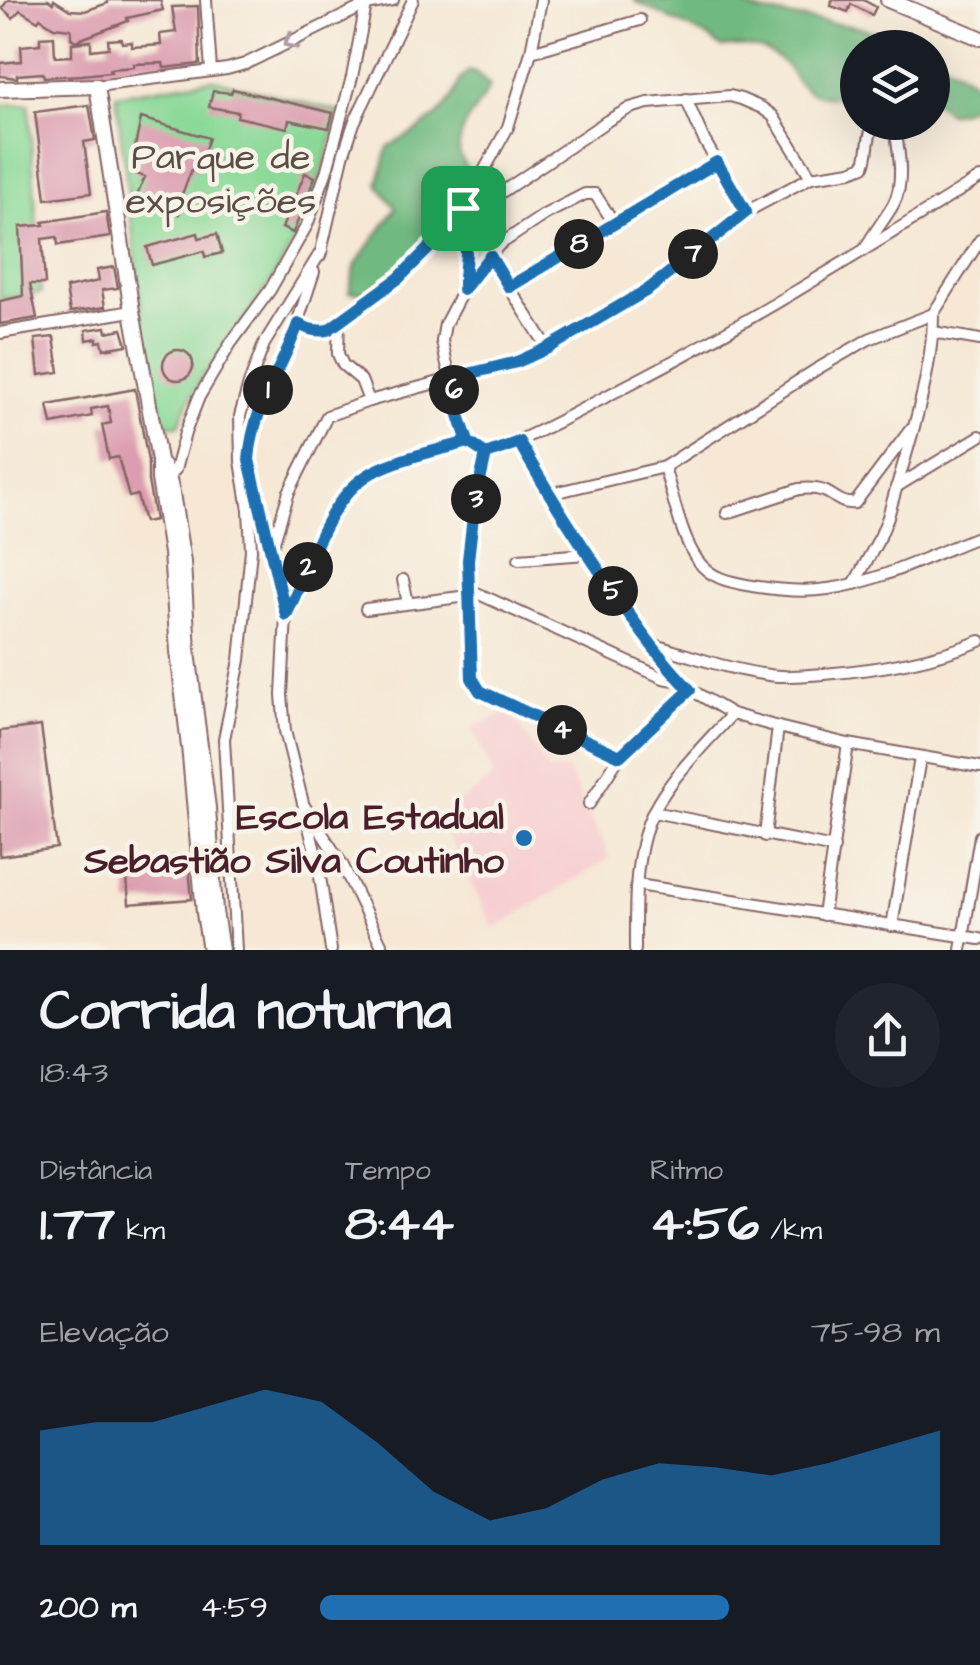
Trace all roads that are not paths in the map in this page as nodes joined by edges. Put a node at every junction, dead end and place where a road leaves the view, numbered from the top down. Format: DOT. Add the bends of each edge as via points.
graph roads {
  1 [pos="206,0"];
  2 [pos="393,0"];
  3 [pos="413,0"];
  4 [pos="541,0"];
  5 [pos="888,0"];
  6 [pos="367,3"];
  7 [pos="640,20"];
  8 [pos="980,38"];
  9 [pos="531,52"];
  10 [pos="211,70"];
  11 [pos="97,86"];
  12 [pos="0,88"];
  13 [pos="686,99"];
  14 [pos="869,140"];
  15 [pos="897,140"];
  16 [pos="717,162"];
  17 [pos="811,177"];
  18 [pos="980,178"];
  19 [pos="746,212"];
  20 [pos="464,213"];
  21 [pos="614,223"];
  22 [pos="980,240"];
  23 [pos="322,250"];
  24 [pos="865,250"];
  25 [pos="490,256"];
  26 [pos="509,287"];
  27 [pos="463,290"];
  28 [pos="132,311"];
  29 [pos="932,314"];
  30 [pos="339,320"];
  31 [pos="298,324"];
  32 [pos="933,332"];
  33 [pos="0,333"];
  34 [pos="980,340"];
  35 [pos="548,348"];
  36 [pos="452,378"];
  37 [pos="369,401"];
  38 [pos="914,425"];
  39 [pos="980,436"];
  40 [pos="468,442"];
  41 [pos="519,442"];
  42 [pos="486,454"];
  43 [pos="245,461"];
  44 [pos="664,467"];
  45 [pos="164,478"];
  46 [pos="896,487"];
  47 [pos="549,494"];
  48 [pos="728,514"];
  49 [pos="980,536"];
  50 [pos="271,551"];
  51 [pos="587,554"];
  52 [pos="519,559"];
  53 [pos="403,580"];
  54 [pos="854,584"];
  55 [pos="468,593"];
  56 [pos="408,603"];
  57 [pos="366,609"];
  58 [pos="286,615"];
  59 [pos="980,641"];
  60 [pos="650,644"];
  61 [pos="686,685"];
  62 [pos="732,714"];
  63 [pos="778,727"];
  64 [pos="848,744"];
  65 [pos="196,755"];
  66 [pos="620,756"];
  67 [pos="920,758"];
  68 [pos="980,767"];
  69 [pos="301,801"];
  70 [pos="589,804"];
  71 [pos="653,812"];
  72 [pos="765,836"];
  73 [pos="980,836"];
  74 [pos="834,848"];
  75 [pos="638,884"];
  76 [pos="823,915"];
  77 [pos="892,926"];
  78 [pos="964,936"];
  79 [pos="980,939"];
  80 [pos="210,950"];
  81 [pos="220,950"];
  82 [pos="236,950"];
  83 [pos="331,950"];
  84 [pos="384,950"];
  85 [pos="635,950"];
  86 [pos="961,950"];
  1 -- 10 [label="street"];
  2 -- 6 [label="street"];
  3 -- 23 [label="street" via="354,123"];
  4 -- 9 [label="street"];
  5 -- 8 [label="street"];
  6 -- 10 [label="street, one-way" via="245,64"];
  6 -- 45 [label="street" via="307,225 199,397 180,459"];
  7 -- 9 [label="street"];
  9 -- 20 [label="street" via="508,128"];
  10 -- 11 [label="street"];
  11 -- 12 [label="street"];
  11 -- 28 [label="street"];
  13 -- 16 [label="street"];
  13 -- 17 [label="street" via="730,96 762,108"];
  13 -- 20 [label="street" via="630,108"];
  14 -- 17 [label="street" via="864,166"];
  15 -- 24 [label="street" via="895,202"];
  16 -- 19 [label="street"];
  16 -- 21 [label="street"];
  17 -- 19 [label="street"];
  18 -- 24 [label="street"];
  19 -- 35 [label="street" via="649,289"];
  20 -- 27 [label="street"];
  20 -- 30 [label="street" via="399,278"];
  21 -- 25 [label="street" via="590,192 499,244"];
  21 -- 26 [label="street"];
  22 -- 29 [label="street"];
  23 -- 31 [label="street"];
  23 -- 43 [label="street" via="254,370 240,416"];
  24 -- 41 [label="street"];
  25 -- 26 [label="street"];
  25 -- 27 [label="street"];
  26 -- 35 [label="street"];
  27 -- 36 [label="street" via="442,341"];
  28 -- 33 [label="street"];
  28 -- 45 [label="street"];
  29 -- 32 [label="street"];
  29 -- 44 [label="street" via="869,339"];
  30 -- 31 [label="street" via="320,332"];
  30 -- 37 [label="street" via="338,354"];
  31 -- 43 [label="street" via="262,400"];
  32 -- 34 [label="street"];
  32 -- 38 [label="street"];
  35 -- 36 [label="street"];
  36 -- 37 [label="street"];
  36 -- 40 [label="street"];
  37 -- 50 [label="street" via="325,418 289,492"];
  38 -- 46 [label="street"];
  38 -- 48 [label="street" via="855,502 810,488"];
  39 -- 46 [label="street"];
  40 -- 42 [label="street"];
  40 -- 58 [label="street" via="367,475 343,498"];
  41 -- 42 [label="street"];
  41 -- 47 [label="street"];
  42 -- 55 [label="street"];
  43 -- 50 [label="street"];
  43 -- 82 [label="street" via="251,550 224,739"];
  44 -- 47 [label="street"];
  44 -- 54 [label="street" via="690,549 712,576 804,591"];
  45 -- 65 [label="street"];
  46 -- 54 [label="street" via="880,537"];
  47 -- 51 [label="street"];
  49 -- 54 [label="street"];
  50 -- 58 [label="street"];
  51 -- 52 [label="street"];
  51 -- 60 [label="street"];
  53 -- 56 [label="street"];
  55 -- 56 [label="street"];
  55 -- 61 [label="street"];
  55 -- 66 [label="street" via="474,685"];
  56 -- 57 [label="street"];
  58 -- 69 [label="street" via="284,731"];
  59 -- 60 [label="street" via="897,666 788,676"];
  60 -- 61 [label="street"];
  61 -- 62 [label="street"];
  61 -- 66 [label="street"];
  62 -- 63 [label="street"];
  62 -- 71 [label="street"];
  63 -- 64 [label="street"];
  63 -- 72 [label="street"];
  64 -- 67 [label="street"];
  64 -- 74 [label="street"];
  65 -- 80 [label="street"];
  65 -- 81 [label="street"];
  66 -- 70 [label="street"];
  67 -- 68 [label="street"];
  67 -- 77 [label="street"];
  69 -- 83 [label="street"];
  69 -- 84 [label="street" via="342,864"];
  71 -- 72 [label="street"];
  71 -- 75 [label="street"];
  72 -- 74 [label="street"];
  73 -- 78 [label="street"];
  74 -- 76 [label="street"];
  75 -- 76 [label="street"];
  75 -- 85 [label="street"];
  76 -- 77 [label="street"];
  77 -- 78 [label="street"];
  78 -- 79 [label="street"];
  78 -- 86 [label="street"];
}
